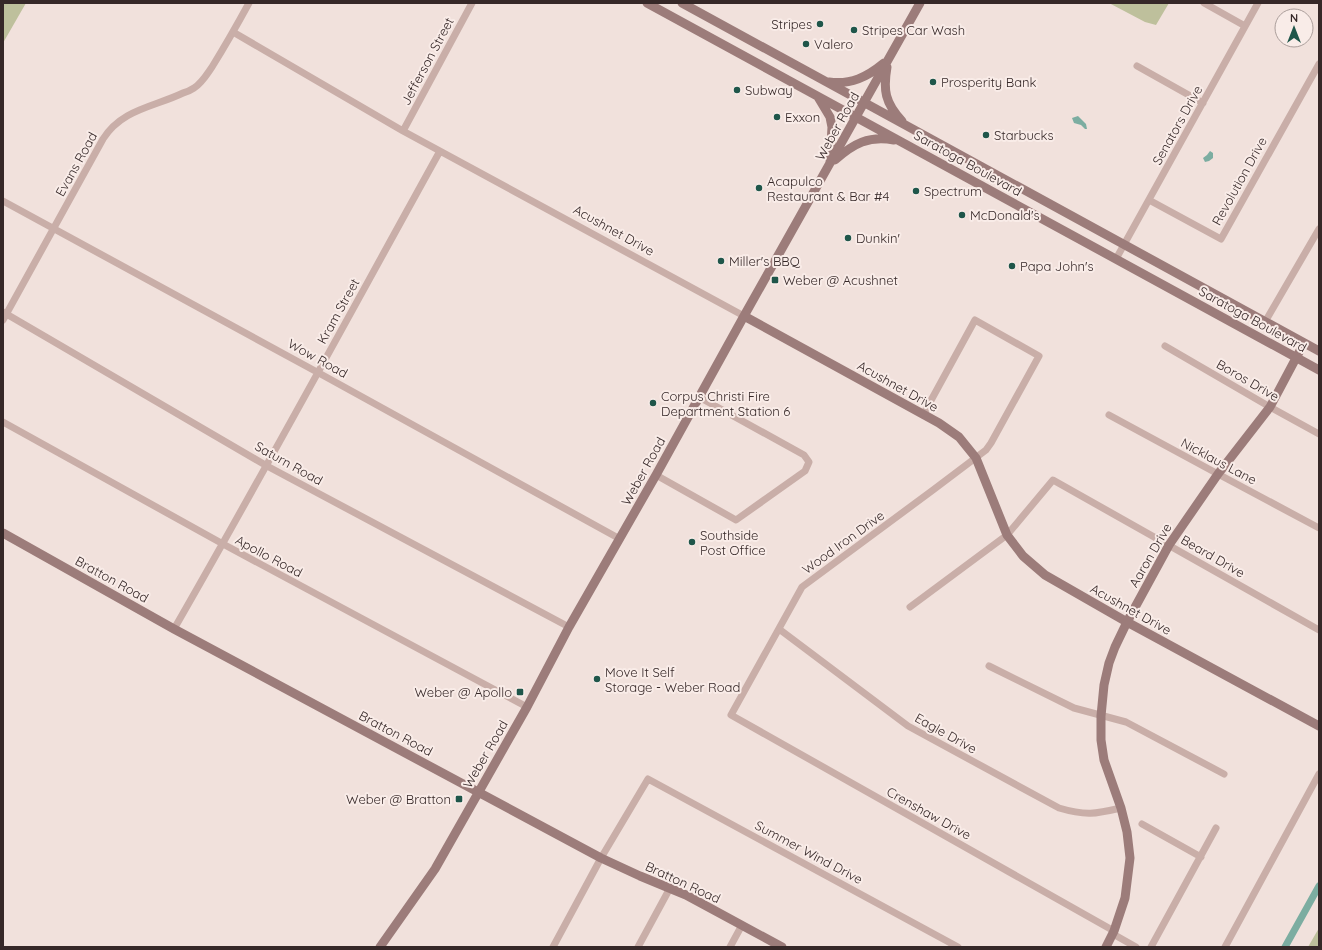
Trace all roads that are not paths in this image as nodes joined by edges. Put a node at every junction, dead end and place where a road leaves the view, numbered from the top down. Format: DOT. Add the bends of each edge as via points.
graph roads {
  1 [pos="248,3"];
  2 [pos="472,3"];
  3 [pos="647,3"];
  4 [pos="682,3"];
  5 [pos="920,3"];
  6 [pos="1204,3"];
  7 [pos="1258,3"];
  8 [pos="1245,26"];
  9 [pos="233,32"];
  10 [pos="889,60"];
  11 [pos="1319,64"];
  12 [pos="1137,66"];
  13 [pos="826,82"];
  14 [pos="817,96"];
  15 [pos="864,103"];
  16 [pos="1203,103"];
  17 [pos="856,117"];
  18 [pos="907,126"];
  19 [pos="403,131"];
  20 [pos="900,141"];
  21 [pos="440,151"];
  22 [pos="829,165"];
  23 [pos="1149,200"];
  24 [pos="3,201"];
  25 [pos="54,228"];
  26 [pos="1318,232"];
  27 [pos="1124,244"];
  28 [pos="1116,259"];
  29 [pos="4,315"];
  30 [pos="744,316"];
  31 [pos="1265,322"];
  32 [pos="1304,343"];
  33 [pos="1165,346"];
  34 [pos="1319,351"];
  35 [pos="1296,358"];
  36 [pos="1319,370"];
  37 [pos="317,372"];
  38 [pos="699,397"];
  39 [pos="1270,407"];
  40 [pos="923,414"];
  41 [pos="1109,415"];
  42 [pos="3,422"];
  43 [pos="1319,434"];
  44 [pos="976,458"];
  45 [pos="267,466"];
  46 [pos="1218,474"];
  47 [pos="656,475"];
  48 [pos="1319,528"];
  49 [pos="3,533"];
  50 [pos="1007,535"];
  51 [pos="620,539"];
  52 [pos="223,544"];
  53 [pos="1169,545"];
  54 [pos="910,607"];
  55 [pos="1127,622"];
  56 [pos="569,628"];
  57 [pos="174,629"];
  58 [pos="779,629"];
  59 [pos="1319,630"];
  60 [pos="988,666"];
  61 [pos="527,707"];
  62 [pos="731,715"];
  63 [pos="1101,716"];
  64 [pos="1319,726"];
  65 [pos="1224,774"];
  66 [pos="1319,774"];
  67 [pos="479,792"];
  68 [pos="1122,808"];
  69 [pos="1142,824"];
  70 [pos="1216,828"];
  71 [pos="1201,857"];
  72 [pos="601,858"];
  73 [pos="670,888"];
  74 [pos="742,925"];
  75 [pos="1113,933"];
  76 [pos="380,947"];
  77 [pos="553,947"];
  78 [pos="638,947"];
  79 [pos="730,947"];
  80 [pos="782,947"];
  81 [pos="958,947"];
  82 [pos="1106,947"];
  83 [pos="1136,947"];
  84 [pos="1151,947"];
  85 [pos="1225,947"];
  1 -- 9 [label="street, Evans Road"];
  2 -- 19 [label="street, Jefferson Street"];
  3 -- 14 [label="main road, Saratoga Boulevard"];
  4 -- 13 [label="main road, Saratoga Boulevard"];
  5 -- 10 [label="main road, Weber Road"];
  6 -- 8 [label="street"];
  7 -- 8 [label="street, Senators Drive"];
  8 -- 16 [label="street, Senators Drive"];
  9 -- 19 [label="street, Acushnet Drive"];
  9 -- 25 [label="street, Evans Road" via="203,80 194,88 124,117 110,129"];
  10 -- 13 [label="main road" via="862,78 850,82"];
  10 -- 15 [label="main road, Weber Road"];
  10 -- 18 [label="main road" via="885,78 886,95 890,106"];
  11 -- 23 [label="street, Revolution Drive" via="1221,238"];
  12 -- 16 [label="street"];
  13 -- 15 [label="main road, Saratoga Boulevard"];
  14 -- 17 [label="main road, Saratoga Boulevard"];
  14 -- 22 [label="main road" via="830,117 832,127"];
  15 -- 17 [label="main road, Weber Road"];
  15 -- 18 [label="main road, Saratoga Boulevard"];
  16 -- 23 [label="street, Senators Drive"];
  17 -- 20 [label="main road, Saratoga Boulevard"];
  17 -- 22 [label="main road, Weber Road"];
  18 -- 27 [label="main road, Saratoga Boulevard"];
  19 -- 21 [label="street, Acushnet Drive"];
  20 -- 22 [label="main road" via="885,138 862,141 842,153"];
  20 -- 28 [label="main road, Saratoga Boulevard"];
  21 -- 30 [label="street, Acushnet Drive"];
  21 -- 37 [label="street, Kram Street"];
  22 -- 30 [label="main road, Weber Road"];
  23 -- 27 [label="street, Senators Drive"];
  24 -- 25 [label="street, Wow Road"];
  25 -- 29 [label="street, Evans Road"];
  25 -- 37 [label="street, Wow Road"];
  26 -- 31 [label="street"];
  27 -- 28 [label="street, Senators Drive"];
  27 -- 31 [label="main road, Saratoga Boulevard"];
  28 -- 35 [label="main road, Saratoga Boulevard"];
  29 -- 45 [label="street, Saturn Road"];
  30 -- 38 [label="main road, Weber Road"];
  30 -- 40 [label="main road, Acushnet Drive"];
  31 -- 32 [label="main road, Saratoga Boulevard"];
  32 -- 34 [label="main road, Saratoga Boulevard"];
  32 -- 35 [label="main road, Aaron Drive"];
  33 -- 39 [label="street, Boros Drive"];
  35 -- 36 [label="main road, Saratoga Boulevard"];
  35 -- 39 [label="main road, Aaron Drive"];
  37 -- 45 [label="street, Kram Street"];
  37 -- 51 [label="street, Wow Road"];
  38 -- 47 [label="main road, Weber Road"];
  38 -- 47 [label="street" via="804,455 809,462 806,471 736,520"];
  39 -- 43 [label="street, Boros Drive"];
  39 -- 46 [label="main road, Aaron Drive"];
  40 -- 44 [label="main road, Acushnet Drive" via="959,437"];
  40 -- 44 [label="street, Wood Iron Drive" via="975,320 1039,356 991,443"];
  41 -- 46 [label="street, Nicklaus Lane"];
  42 -- 52 [label="street, Apollo Road"];
  44 -- 50 [label="main road, Acushnet Drive"];
  44 -- 58 [label="street, Wood Iron Drive" via="802,587"];
  45 -- 52 [label="street, Kram Street"];
  45 -- 56 [label="street, Saturn Road"];
  46 -- 48 [label="street, Nicklaus Lane"];
  46 -- 53 [label="main road, Aaron Drive"];
  47 -- 51 [label="main road, Weber Road"];
  49 -- 57 [label="main road, Bratton Road"];
  50 -- 53 [label="street, Beard Drive" via="1053,480"];
  50 -- 54 [label="street"];
  50 -- 55 [label="main road, Acushnet Drive" via="1023,556 1045,575"];
  51 -- 56 [label="main road, Weber Road"];
  52 -- 57 [label="street, Kram Street"];
  52 -- 61 [label="street, Apollo Road"];
  53 -- 55 [label="main road, Aaron Drive"];
  53 -- 59 [label="street, Beard Drive"];
  55 -- 63 [label="main road, Aaron Drive" via="1109,663"];
  55 -- 64 [label="main road, Acushnet Drive"];
  56 -- 61 [label="main road, Weber Road"];
  57 -- 67 [label="main road, Bratton Road"];
  58 -- 62 [label="street, Wood Iron Drive"];
  58 -- 68 [label="street, Eagle Drive" via="908,726 1059,808 1076,813 1095,814"];
  60 -- 63 [label="street" via="1074,708"];
  61 -- 67 [label="main road, Weber Road"];
  62 -- 75 [label="street, Crenshaw Drive"];
  63 -- 65 [label="street" via="1126,722"];
  63 -- 68 [label="main road, Aaron Drive" via="1104,760"];
  66 -- 85 [label="street"];
  67 -- 72 [label="main road, Bratton Road"];
  67 -- 76 [label="main road, Weber Road" via="435,869"];
  68 -- 75 [label="main road, Aaron Drive" via="1130,858 1125,898"];
  69 -- 71 [label="street"];
  70 -- 71 [label="street"];
  71 -- 84 [label="street"];
  72 -- 73 [label="main road, Bratton Road"];
  72 -- 77 [label="street"];
  72 -- 81 [label="street, Summer Wind Drive" via="648,779"];
  73 -- 74 [label="main road, Bratton Road"];
  73 -- 78 [label="street"];
  74 -- 79 [label="street"];
  74 -- 80 [label="main road, Bratton Road"];
  75 -- 82 [label="main road, Aaron Drive"];
  75 -- 83 [label="street, Crenshaw Drive"];
}
